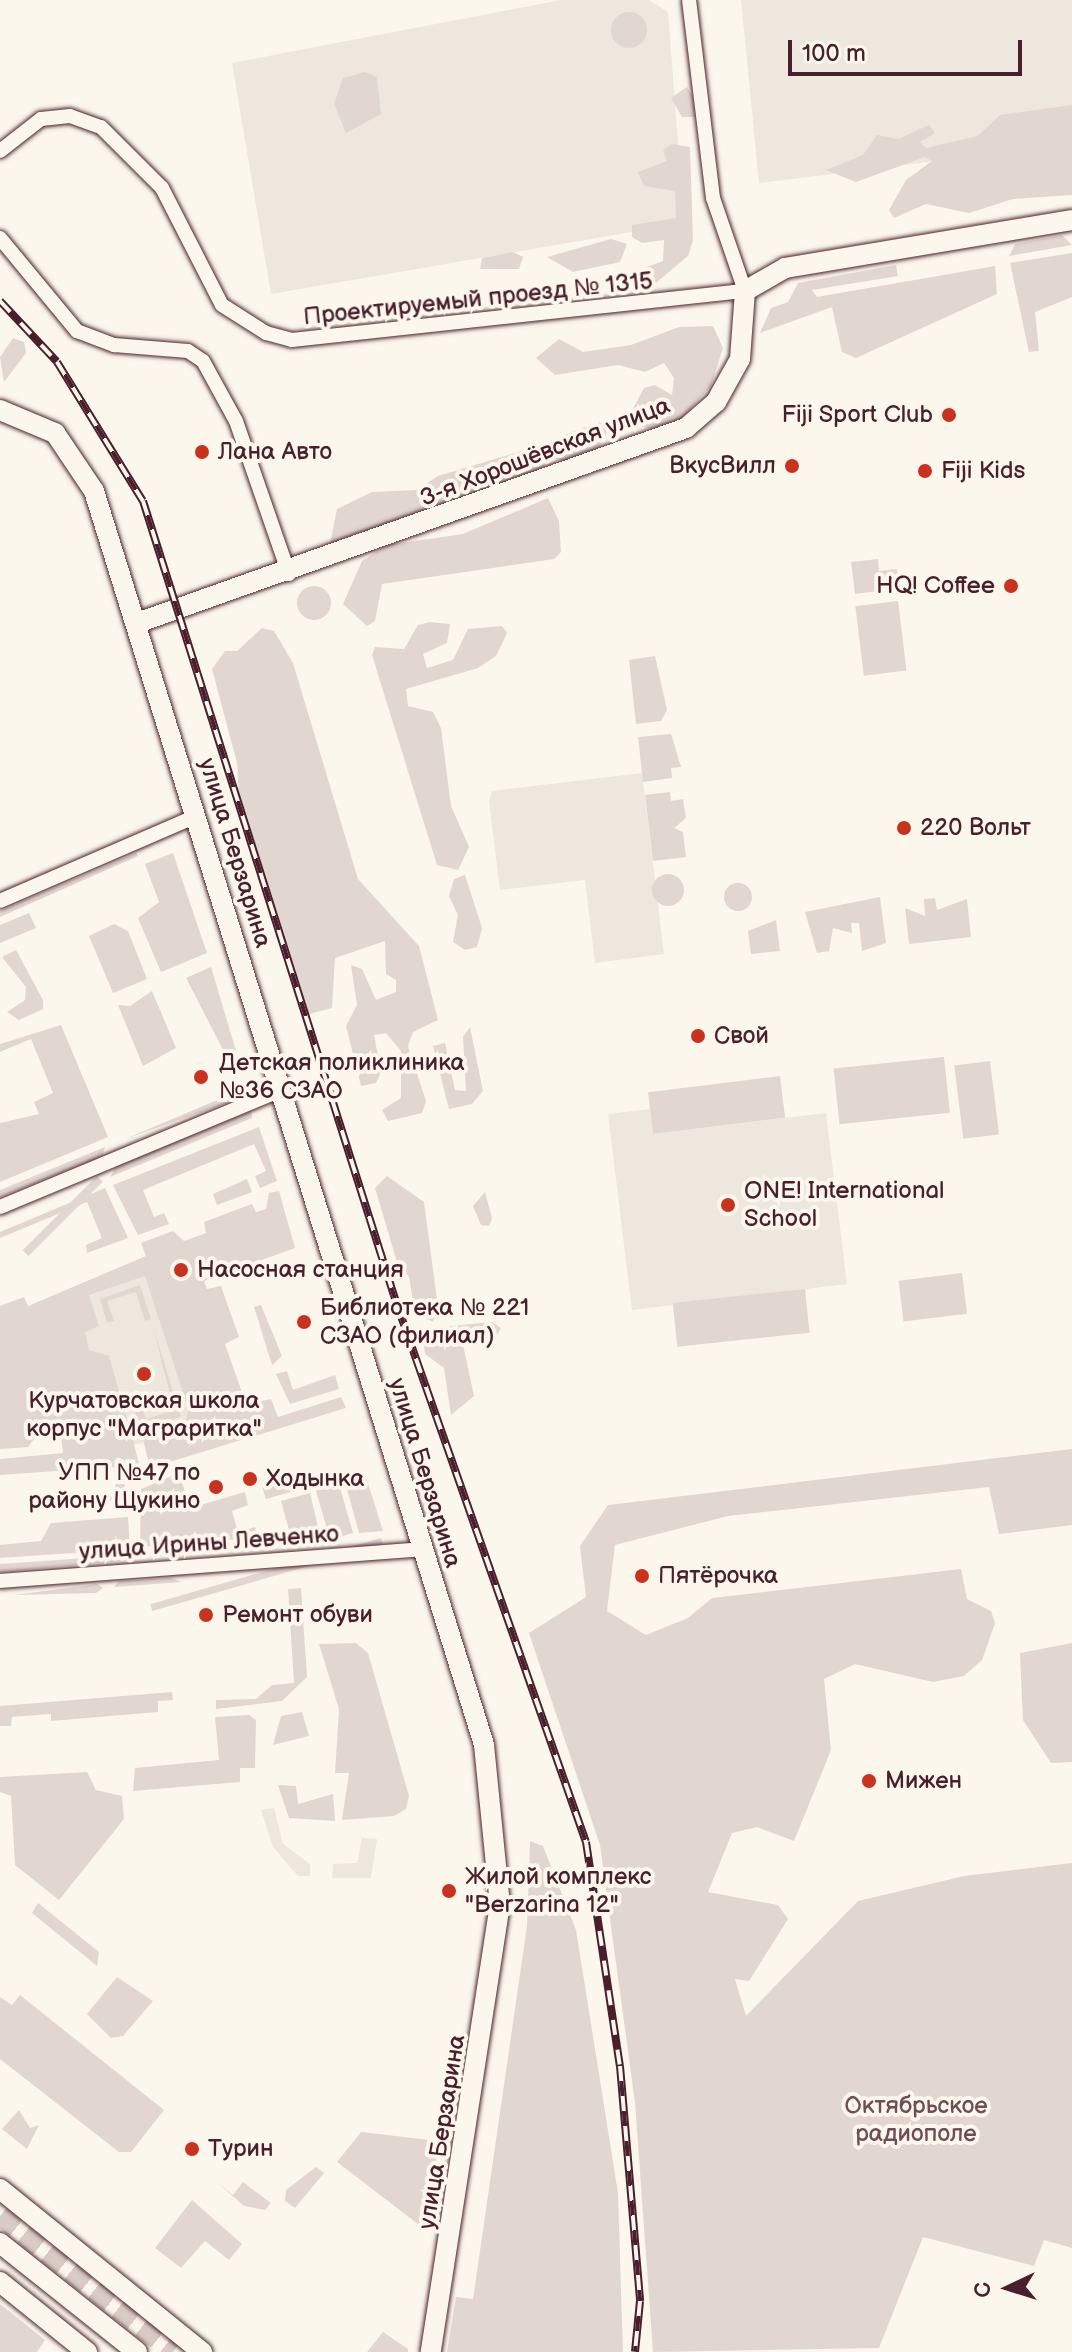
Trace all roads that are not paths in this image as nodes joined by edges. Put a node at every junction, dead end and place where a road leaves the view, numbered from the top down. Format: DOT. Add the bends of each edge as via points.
graph roads {
  1 [pos="689,0"];
  2 [pos="0,151"];
  3 [pos="1072,220"];
  4 [pos="0,238"];
  5 [pos="745,291"];
  6 [pos="0,410"];
  7 [pos="289,574"];
  8 [pos="137,623"];
  9 [pos="196,816"];
  10 [pos="0,901"];
  11 [pos="281,1090"];
  12 [pos="0,1207"];
  13 [pos="421,1549"];
  14 [pos="0,1581"];
  15 [pos="0,2189"];
  16 [pos="0,2243"];
  17 [pos="0,2282"];
  18 [pos="87,2352"];
  19 [pos="137,2352"];
  20 [pos="202,2352"];
  21 [pos="431,2352"];
  1 -- 5 [label="street" via="713,198"];
  2 -- 5 [label="street, Проектируемый проезд № 1315" via="41,119 70,116 101,127 162,188 215,296 266,333 320,340"];
  3 -- 5 [label="street" via="785,268"];
  4 -- 7 [label="street" via="77,331 114,345 188,351 203,361 236,421"];
  5 -- 7 [label="street, 3-я Хорошёвская улица" via="740,359 716,402 686,428"];
  6 -- 8 [label="street, улица Берзарина" via="55,433 94,491"];
  7 -- 8 [label="street, 3-я Хорошёвская улица"];
  8 -- 9 [label="street, улица Берзарина"];
  9 -- 10 [label="street"];
  9 -- 11 [label="street, улица Берзарина"];
  11 -- 12 [label="street"];
  11 -- 13 [label="street, улица Берзарина"];
  13 -- 14 [label="street, улица Ирины Левченко"];
  13 -- 21 [label="street, улица Берзарина" via="484,1745 500,1849 493,1968"];
  15 -- 20 [label="street"];
  16 -- 19 [label="street"];
  17 -- 18 [label="street"];
}
